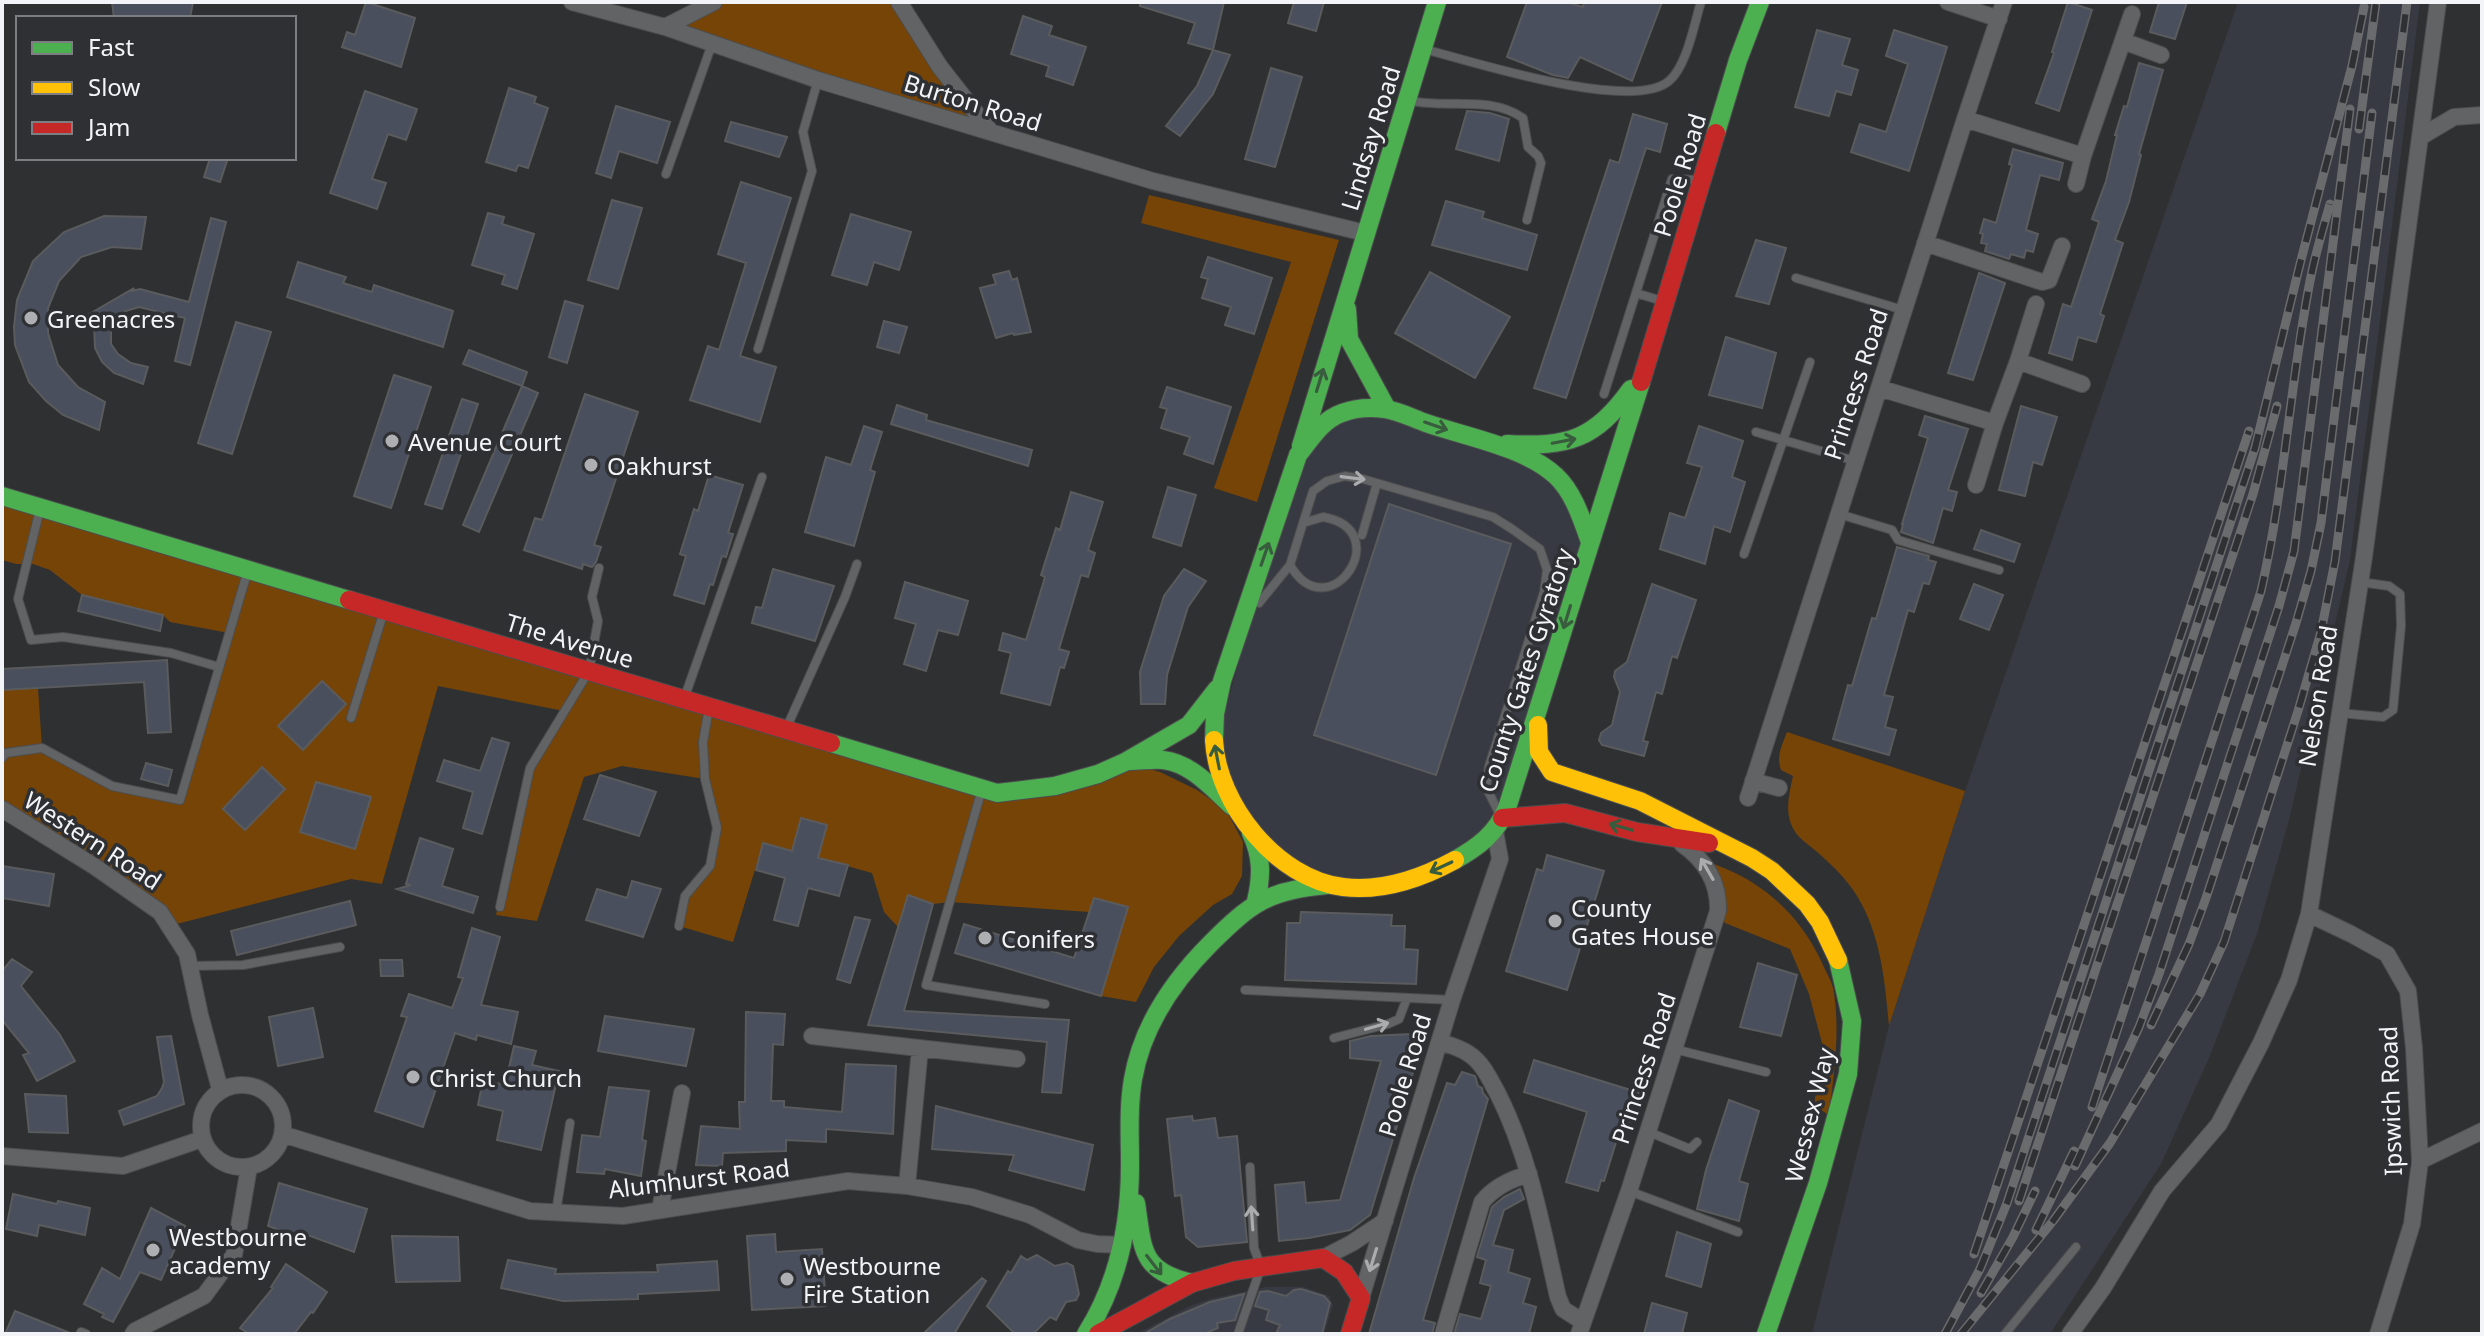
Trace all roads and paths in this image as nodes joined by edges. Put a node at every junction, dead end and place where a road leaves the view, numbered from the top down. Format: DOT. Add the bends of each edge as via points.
graph roads {
  1 [pos="572,2"];
  2 [pos="714,2"];
  3 [pos="899,2"];
  4 [pos="1437,2"];
  5 [pos="1701,2"];
  6 [pos="1760,2"];
  7 [pos="1948,2"];
  8 [pos="2004,2"];
  9 [pos="2438,2"];
  10 [pos="2132,14"];
  11 [pos="1999,19"];
  12 [pos="665,27"];
  13 [pos="2123,41"];
  14 [pos="712,43"];
  15 [pos="1423,48"];
  16 [pos="2161,55"];
  17 [pos="818,80"];
  18 [pos="1407,100"];
  19 [pos="2482,115"];
  20 [pos="1965,119"];
  21 [pos="991,132"];
  22 [pos="2422,136"];
  23 [pos="2083,156"];
  24 [pos="666,174"];
  25 [pos="1702,180"];
  26 [pos="2076,184"];
  27 [pos="1527,220"];
  28 [pos="1365,233"];
  29 [pos="1925,243"];
  30 [pos="2062,246"];
  31 [pos="1796,278"];
  32 [pos="1349,288"];
  33 [pos="1636,293"];
  34 [pos="1666,302"];
  35 [pos="2036,304"];
  36 [pos="1903,310"];
  37 [pos="758,349"];
  38 [pos="2018,361"];
  39 [pos="1810,362"];
  40 [pos="1647,363"];
  41 [pos="2082,384"];
  42 [pos="1879,388"];
  43 [pos="1604,394"];
  44 [pos="1387,409"];
  45 [pos="1995,423"];
  46 [pos="1756,432"];
  47 [pos="1782,439"];
  48 [pos="1486,443"];
  49 [pos="1298,455"];
  50 [pos="1855,461"];
  51 [pos="762,477"];
  52 [pos="1377,483"];
  53 [pos="1976,485"];
  54 [pos="2,496"];
  55 [pos="41,507"];
  56 [pos="1839,514"];
  57 [pos="1303,523"];
  58 [pos="1362,535"];
  59 [pos="1590,542"];
  60 [pos="1744,554"];
  61 [pos="857,564"];
  62 [pos="1290,565"];
  63 [pos="599,568"];
  64 [pos="248,569"];
  65 [pos="1999,570"];
  66 [pos="2360,582"];
  67 [pos="384,610"];
  68 [pos="1239,629"];
  69 [pos="219,667"];
  70 [pos="589,671"];
  71 [pos="1222,681"];
  72 [pos="684,700"];
  73 [pos="1542,700"];
  74 [pos="709,707"];
  75 [pos="2339,713"];
  76 [pos="351,718"];
  77 [pos="786,730"];
  78 [pos="2,758"];
  79 [pos="1125,762"];
  80 [pos="1753,781"];
  81 [pos="982,788"];
  82 [pos="1779,788"];
  83 [pos="1748,798"];
  84 [pos="1234,808"];
  85 [pos="2,809"];
  86 [pos="1499,825"];
  87 [pos="1248,827"];
  88 [pos="1676,839"];
  89 [pos="1725,844"];
  90 [pos="1329,885"];
  91 [pos="1256,901"];
  92 [pos="500,907"];
  93 [pos="2309,914"];
  94 [pos="679,926"];
  95 [pos="340,947"];
  96 [pos="190,966"];
  97 [pos="1245,990"];
  98 [pos="1407,998"];
  99 [pos="1452,1000"];
  100 [pos="1045,1004"];
  101 [pos="812,1036"];
  102 [pos="1334,1038"];
  103 [pos="1440,1042"];
  104 [pos="920,1048"];
  105 [pos="1674,1049"];
  106 [pos="1017,1059"];
  107 [pos="1766,1072"];
  108 [pos="220,1089"];
  109 [pos="682,1093"];
  110 [pos="570,1123"];
  111 [pos="1648,1131"];
  112 [pos="2482,1131"];
  113 [pos="282,1134"];
  114 [pos="202,1139"];
  115 [pos="1697,1142"];
  116 [pos="2,1156"];
  117 [pos="2420,1161"];
  118 [pos="249,1167"];
  119 [pos="1250,1167"];
  120 [pos="1130,1169"];
  121 [pos="1529,1174"];
  122 [pos="907,1186"];
  123 [pos="1629,1191"];
  124 [pos="660,1210"];
  125 [pos="556,1212"];
  126 [pos="1385,1221"];
  127 [pos="1738,1232"];
  128 [pos="1123,1245"];
  129 [pos="2076,1247"];
  130 [pos="1323,1258"];
  131 [pos="1261,1267"];
  132 [pos="1192,1283"];
  133 [pos="1361,1298"];
  134 [pos="1581,1328"];
  135 [pos="133,1334"];
  136 [pos="1086,1334"];
  137 [pos="1098,1334"];
  138 [pos="1238,1334"];
  139 [pos="1350,1334"];
  140 [pos="1443,1334"];
  141 [pos="1766,1334"];
  142 [pos="2005,1334"];
  143 [pos="2070,1334"];
  144 [pos="2378,1334"];
  1 -- 12 [label="street, Burton Road"];
  2 -- 12 [label="street"];
  3 -- 21 [label="street" via="940,67"];
  4 -- 15 [label="main road, Lindsay Road"];
  5 -- 15 [label="lane" via="1677,71 1659,87 1595,90"];
  6 -- 25 [label="main road, Poole Road"];
  7 -- 11 [label="street"];
  8 -- 11 [label="street, Princess Road"];
  9 -- 22 [label="street, Nelson Road"];
  10 -- 13 [label="street"];
  11 -- 20 [label="street, Princess Road"];
  12 -- 14 [label="street, Burton Road"];
  13 -- 16 [label="street"];
  13 -- 23 [label="street"];
  14 -- 17 [label="street, Burton Road"];
  14 -- 24 [label="lane"];
  15 -- 18 [label="main road, Lindsay Road"];
  17 -- 21 [label="street, Burton Road"];
  17 -- 37 [label="lane" via="803,132 812,171"];
  18 -- 27 [label="lane" via="1425,105 1477,103 1523,118 1528,147 1541,163"];
  18 -- 28 [label="main road, Lindsay Road"];
  19 -- 22 [label="street" via="2454,117"];
  20 -- 23 [label="street"];
  20 -- 29 [label="street, Princess Road"];
  21 -- 28 [label="street, Burton Road" via="1153,181"];
  22 -- 66 [label="street, Nelson Road"];
  23 -- 26 [label="street"];
  25 -- 33 [label="lane" via="1672,179"];
  25 -- 34 [label="main road, Poole Road"];
  28 -- 32 [label="main road, Lindsay Road"];
  29 -- 30 [label="street" via="2042,282 2049,280"];
  29 -- 36 [label="street, Princess Road"];
  31 -- 36 [label="lane"];
  32 -- 44 [label="main road, Lindsay Road" via="1349,339"];
  49 -- 32 [label="main road, Lindsay Road, one-way"];
  33 -- 34 [label="lane"];
  33 -- 43 [label="lane"];
  34 -- 40 [label="main road, Poole Road"];
  35 -- 38 [label="street"];
  36 -- 42 [label="street, Princess Road"];
  38 -- 41 [label="street"];
  38 -- 45 [label="street"];
  39 -- 47 [label="lane"];
  48 -- 40 [label="main road, Poole Road, one-way" via="1572,441 1597,429 1618,410"];
  40 -- 59 [label="main road, Poole Road"];
  42 -- 45 [label="street"];
  42 -- 50 [label="street, Princess Road"];
  44 -- 48 [label="main road, County Gates Gyratory, one-way"];
  44 -- 49 [label="main road, County Gates Gyratory" via="1336,415"];
  45 -- 53 [label="street"];
  46 -- 47 [label="lane"];
  47 -- 50 [label="lane"];
  47 -- 60 [label="lane"];
  48 -- 59 [label="main road, County Gates Gyratory" via="1545,466 1558,478"];
  68 -- 49 [label="main road, County Gates Gyratory, one-way"];
  50 -- 56 [label="street, Princess Road"];
  51 -- 72 [label="lane"];
  57 -- 52 [label="lane, one-way" via="1313,491 1327,481 1351,476"];
  52 -- 58 [label="lane"];
  52 -- 86 [label="lane" via="1493,517 1540,549 1547,570 1544,592 1489,766 1486,787"];
  54 -- 55 [label="main road, The Avenue"];
  55 -- 64 [label="main road, The Avenue"];
  55 -- 69 [label="lane" via="18,599 31,640 63,637 171,653"];
  56 -- 65 [label="lane" via="1892,530 1898,540"];
  56 -- 80 [label="street, Princess Road"];
  57 -- 62 [label="lane"];
  57 -- 62 [label="lane" via="1323,517 1342,524 1355,540 1355,564 1340,582 1317,587 1305,583"];
  59 -- 73 [label="main road, County Gates Gyratory, one-way"];
  61 -- 77 [label="lane"];
  62 -- 68 [label="lane"];
  63 -- 70 [label="lane" via="592,597 598,621"];
  64 -- 67 [label="main road, The Avenue"];
  64 -- 69 [label="lane"];
  66 -- 75 [label="street, Nelson Road"];
  66 -- 75 [label="lane" via="2389,586 2400,594 2393,710 2383,717"];
  67 -- 70 [label="main road, The Avenue"];
  67 -- 76 [label="lane"];
  68 -- 71 [label="main road, County Gates Gyratory"];
  69 -- 78 [label="lane" via="180,800 112,786 42,748"];
  70 -- 72 [label="main road, The Avenue"];
  70 -- 92 [label="lane" via="530,768"];
  71 -- 79 [label="main road, The Avenue" via="1189,725"];
  84 -- 71 [label="main road, County Gates Gyratory, one-way" via="1214,750"];
  72 -- 74 [label="main road, The Avenue"];
  73 -- 86 [label="main road, County Gates Gyratory"];
  73 -- 89 [label="main road" via="1537,737 1548,768 1640,801"];
  74 -- 77 [label="main road, The Avenue"];
  74 -- 94 [label="lane" via="703,742 705,779 717,828 710,866 685,896"];
  75 -- 93 [label="street, Nelson Road"];
  77 -- 81 [label="main road, The Avenue"];
  79 -- 81 [label="main road, The Avenue" via="1055,786 997,793"];
  79 -- 84 [label="main road, The Avenue" via="1177,763"];
  80 -- 82 [label="street"];
  80 -- 83 [label="street, Princess Road"];
  81 -- 100 [label="lane" via="926,985"];
  84 -- 87 [label="main road, County Gates Gyratory"];
  85 -- 96 [label="street, Western Road" via="160,912"];
  88 -- 86 [label="main road, Wessex Way, one-way" via="1565,813"];
  86 -- 90 [label="main road, County Gates Gyratory, one-way" via="1462,857 1406,881 1379,888"];
  86 -- 99 [label="street, Poole Road" via="1500,859"];
  87 -- 90 [label="main road, County Gates Gyratory" via="1289,865"];
  87 -- 91 [label="main road" via="1260,850"];
  88 -- 89 [label="main road, Wessex Way"];
  105 -- 88 [label="street, Princess Road, one-way" via="1719,898 1699,856"];
  89 -- 141 [label="main road, Wessex Way" via="1772,871 1820,922 1841,966 1852,1021 1841,1106"];
  90 -- 91 [label="main road" via="1290,888"];
  91 -- 120 [label="main road" via="1200,954 1156,1013 1130,1098"];
  93 -- 117 [label="street, Ipswich Road" via="2387,954 2408,991"];
  93 -- 143 [label="street, Nelson Road" via="2289,980 2219,1124 2162,1191"];
  95 -- 96 [label="lane" via="243,965"];
  96 -- 108 [label="street, Western Road"];
  97 -- 98 [label="lane"];
  98 -- 99 [label="lane"];
  102 -- 98 [label="lane, one-way" via="1399,1019"];
  99 -- 103 [label="street, Poole Road"];
  101 -- 104 [label="street"];
  103 -- 121 [label="street" via="1470,1054 1486,1071 1511,1120"];
  103 -- 126 [label="street, Poole Road"];
  104 -- 106 [label="street"];
  104 -- 122 [label="street"];
  105 -- 107 [label="lane"];
  105 -- 111 [label="street, Princess Road"];
  108 -- 113 [label="street" via="233,1084 260,1088 279,1107"];
  108 -- 114 [label="street" via="202,1111"];
  109 -- 124 [label="street"];
  110 -- 125 [label="lane"];
  111 -- 115 [label="lane" via="1690,1149"];
  111 -- 123 [label="street, Princess Road"];
  112 -- 117 [label="street"];
  113 -- 118 [label="street" via="271,1156"];
  113 -- 125 [label="street, Alumhurst Road" via="530,1211"];
  114 -- 116 [label="street" via="123,1166"];
  114 -- 118 [label="street" via="215,1158"];
  117 -- 144 [label="street, Ipswich Road" via="2412,1224"];
  118 -- 135 [label="street" via="234,1255 204,1296"];
  131 -- 119 [label="lane, one-way" via="1254,1248"];
  120 -- 128 [label="main road"];
  120 -- 132 [label="main road, one-way" via="1142,1249 1161,1275"];
  121 -- 134 [label="street" via="1558,1297"];
  121 -- 140 [label="street" via="1513,1178 1482,1202"];
  122 -- 124 [label="street, Alumhurst Road" via="848,1181"];
  122 -- 128 [label="street, Alumhurst Road" via="997,1204 1078,1240"];
  123 -- 127 [label="lane"];
  123 -- 134 [label="street, Princess Road"];
  124 -- 125 [label="street, Alumhurst Road" via="623,1216"];
  126 -- 130 [label="street"];
  126 -- 133 [label="street, Poole Road, one-way"];
  128 -- 136 [label="main road" via="1108,1295"];
  129 -- 142 [label="lane"];
  130 -- 131 [label="main road"];
  130 -- 133 [label="main road" via="1344,1272"];
  131 -- 132 [label="main road"];
  131 -- 138 [label="lane"];
  132 -- 137 [label="main road"];
  133 -- 139 [label="main road, Poole Road"];
}
